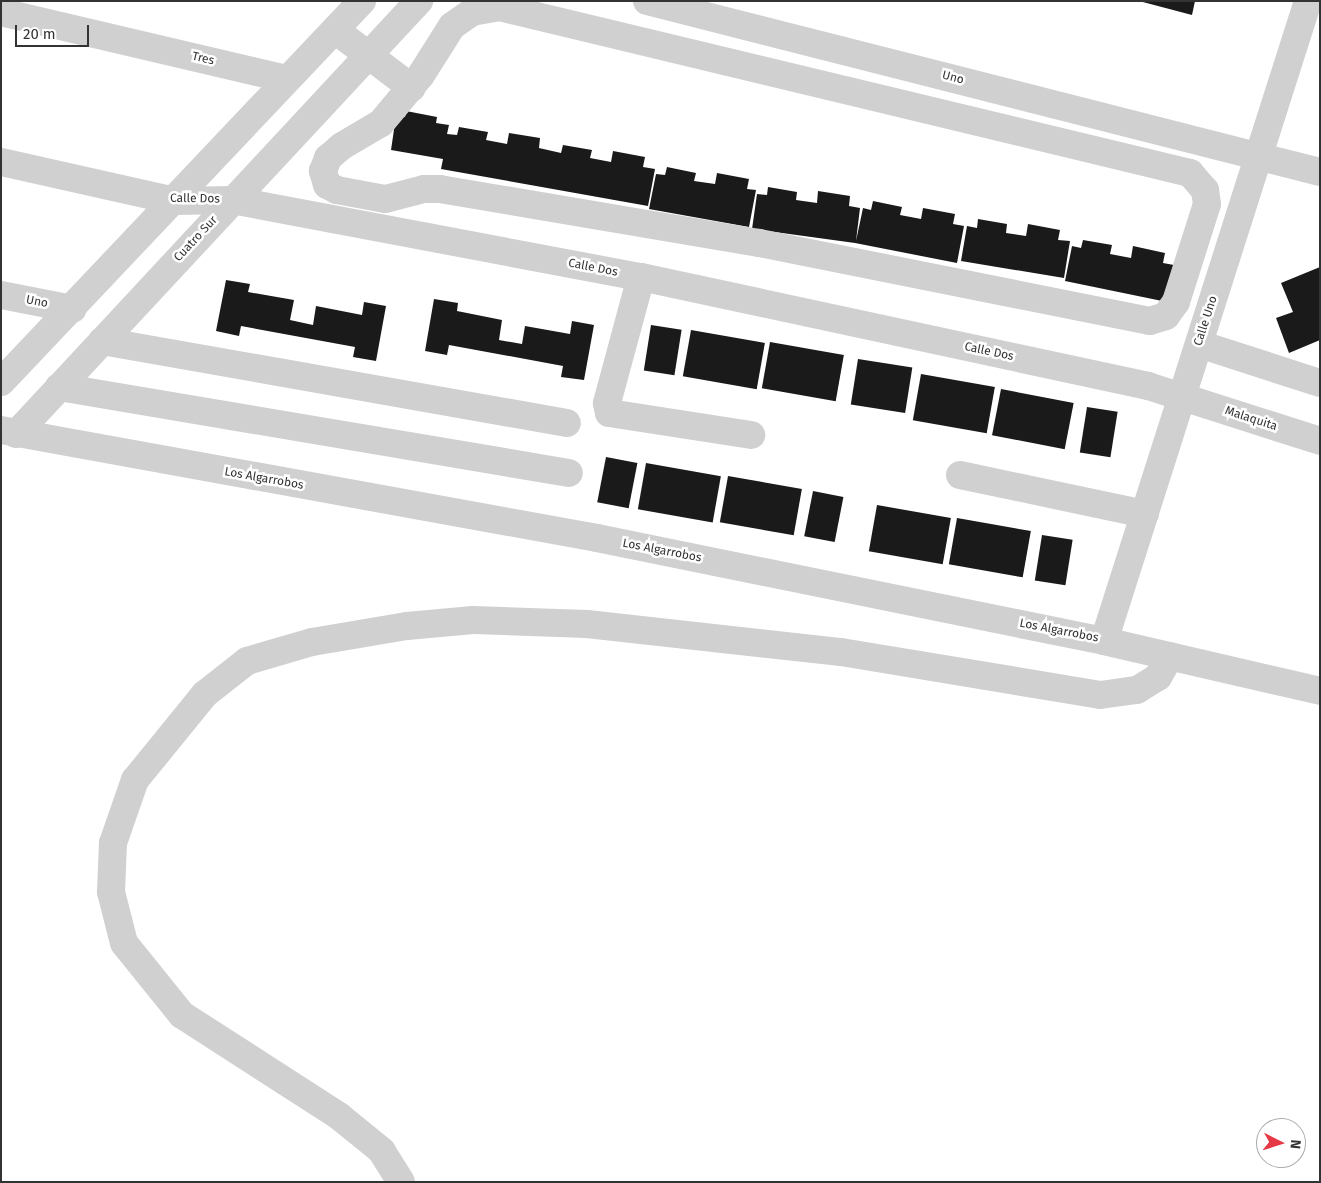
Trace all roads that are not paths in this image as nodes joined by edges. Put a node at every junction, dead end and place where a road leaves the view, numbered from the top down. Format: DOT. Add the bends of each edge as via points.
graph roads {
  1 [pos="362,1"];
  2 [pos="419,1"];
  3 [pos="647,1"];
  4 [pos="1308,1"];
  5 [pos="1,12"];
  6 [pos="335,30"];
  7 [pos="368,55"];
  8 [pos="287,79"];
  9 [pos="412,88"];
  10 [pos="1259,154"];
  11 [pos="1,162"];
  12 [pos="1320,172"];
  13 [pos="232,200"];
  14 [pos="175,201"];
  15 [pos="641,277"];
  16 [pos="1,295"];
  17 [pos="73,309"];
  18 [pos="102,341"];
  19 [pos="1199,344"];
  20 [pos="1,382"];
  21 [pos="1320,383"];
  22 [pos="60,387"];
  23 [pos="1182,397"];
  24 [pos="567,423"];
  25 [pos="9,432"];
  26 [pos="751,434"];
  27 [pos="1320,441"];
  28 [pos="569,474"];
  29 [pos="960,475"];
  30 [pos="1145,514"];
  31 [pos="1104,640"];
  32 [pos="1170,656"];
  33 [pos="1320,691"];
  34 [pos="401,1182"];
  1 -- 6 [label="street"];
  2 -- 7 [label="street, Cuatro Sur"];
  3 -- 10 [label="street, Uno"];
  4 -- 10 [label="street, Calle Uno"];
  5 -- 8 [label="street, Tres"];
  6 -- 7 [label="street"];
  6 -- 8 [label="street"];
  7 -- 9 [label="street"];
  7 -- 13 [label="street, Cuatro Sur"];
  8 -- 14 [label="street"];
  9 -- 9 [label="street" via="381,123 328,158 322,171 328,185 337,190 385,199 424,189 440,189 759,243 1150,321 1166,316 1176,302 1206,204 1201,184 1182,171 499,7 472,12 452,26"];
  10 -- 12 [label="street, Uno"];
  10 -- 19 [label="street, Calle Uno"];
  11 -- 14 [label="street, Calle Dos"];
  13 -- 14 [label="street, Calle Dos"];
  13 -- 15 [label="street, Calle Dos"];
  13 -- 18 [label="street, Cuatro Sur"];
  14 -- 17 [label="street"];
  15 -- 23 [label="street, Calle Dos" via="1148,386"];
  15 -- 26 [label="street" via="607,403 609,413"];
  16 -- 17 [label="street, Uno"];
  17 -- 20 [label="street"];
  18 -- 22 [label="street, Cuatro Sur"];
  18 -- 24 [label="street"];
  19 -- 21 [label="street"];
  19 -- 23 [label="street, Calle Uno"];
  22 -- 25 [label="street, Cuatro Sur"];
  22 -- 28 [label="street"];
  23 -- 27 [label="street, Malaquita"];
  23 -- 30 [label="street, Calle Uno"];
  25 -- 31 [label="street, Los Algarrobos" via="597,538"];
  29 -- 30 [label="street"];
  30 -- 31 [label="street, Calle Uno"];
  31 -- 32 [label="street, Los Algarrobos"];
  32 -- 33 [label="street, Los Algarrobos"];
  32 -- 34 [label="street" via="1158,677 1137,690 1100,696 841,652 587,624 472,620 407,626 312,642 247,661 205,694 134,780 113,842 111,892 124,942 182,1015 339,1116 382,1151"];
}
